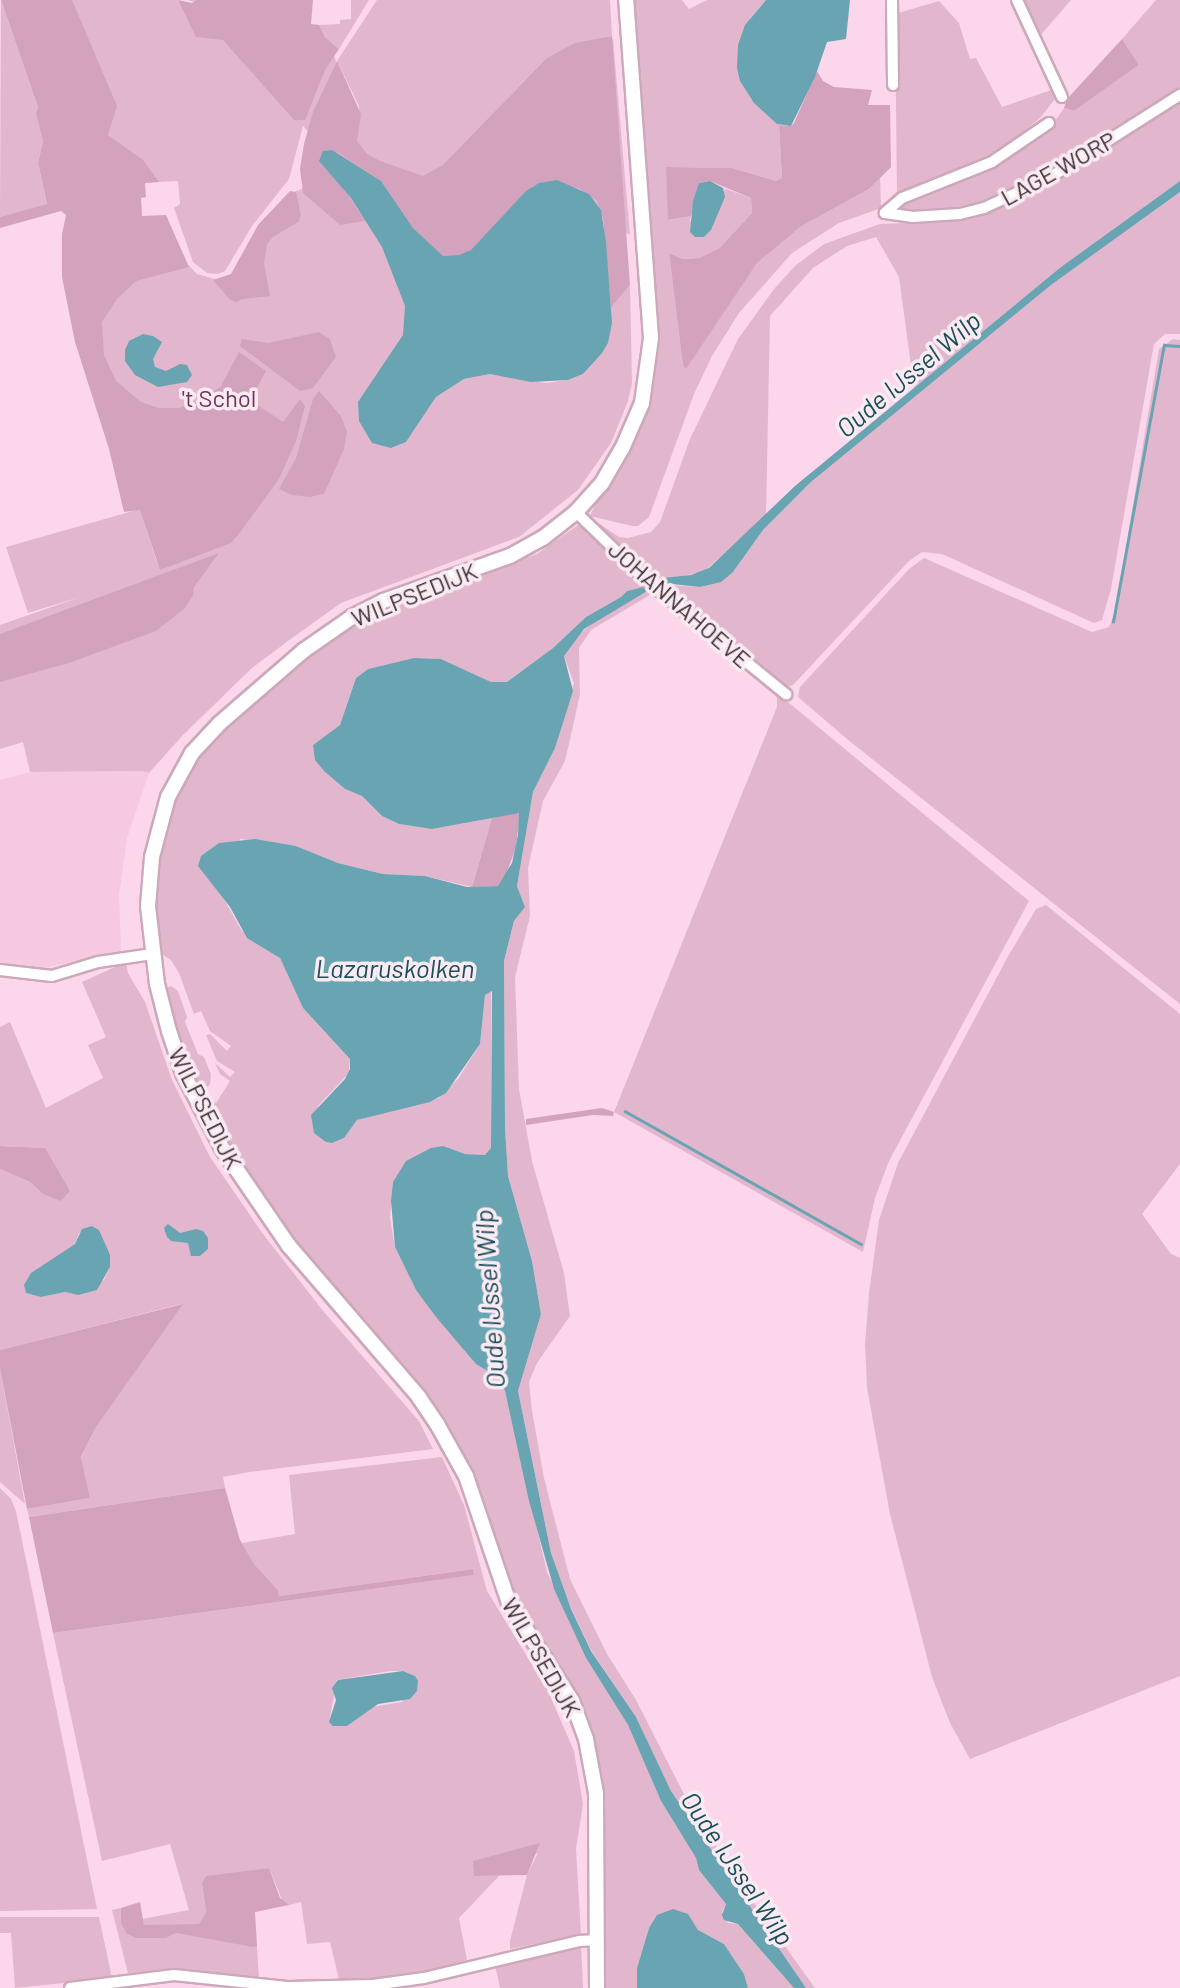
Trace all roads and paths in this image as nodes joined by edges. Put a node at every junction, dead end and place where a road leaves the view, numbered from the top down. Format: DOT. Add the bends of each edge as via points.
graph roads {
  1 [pos="626,0"];
  2 [pos="892,0"];
  3 [pos="1017,0"];
  4 [pos="893,85"];
  5 [pos="1180,95"];
  6 [pos="1062,97"];
  7 [pos="1049,123"];
  8 [pos="576,512"];
  9 [pos="786,694"];
  10 [pos="152,954"];
  11 [pos="0,970"];
  12 [pos="598,1940"];
  13 [pos="70,1988"];
  14 [pos="597,1988"];
  1 -- 8 [label="main road, WILPSEDIJK" via="650,357 633,426 602,483"];
  2 -- 4 [label="street"];
  3 -- 6 [label="street"];
  5 -- 7 [label="street, LAGE WORP" via="1049,178 984,208 912,217 884,213 902,198 992,162"];
  8 -- 9 [label="street, JOHANNAHOEVE" via="646,580"];
  8 -- 10 [label="main road, WILPSEDIJK" via="510,556 383,601 352,617 303,651 204,738 181,771 159,827 148,906"];
  10 -- 11 [label="street" via="52,975"];
  10 -- 12 [label="main road, WILPSEDIJK" via="176,1053 222,1148 289,1246 438,1424 469,1486 509,1603 572,1701 586,1739 596,1793"];
  12 -- 13 [label="street" via="373,1985 289,1987 174,1975"];
  12 -- 14 [label="main road, WILPSEDIJK"];
}
